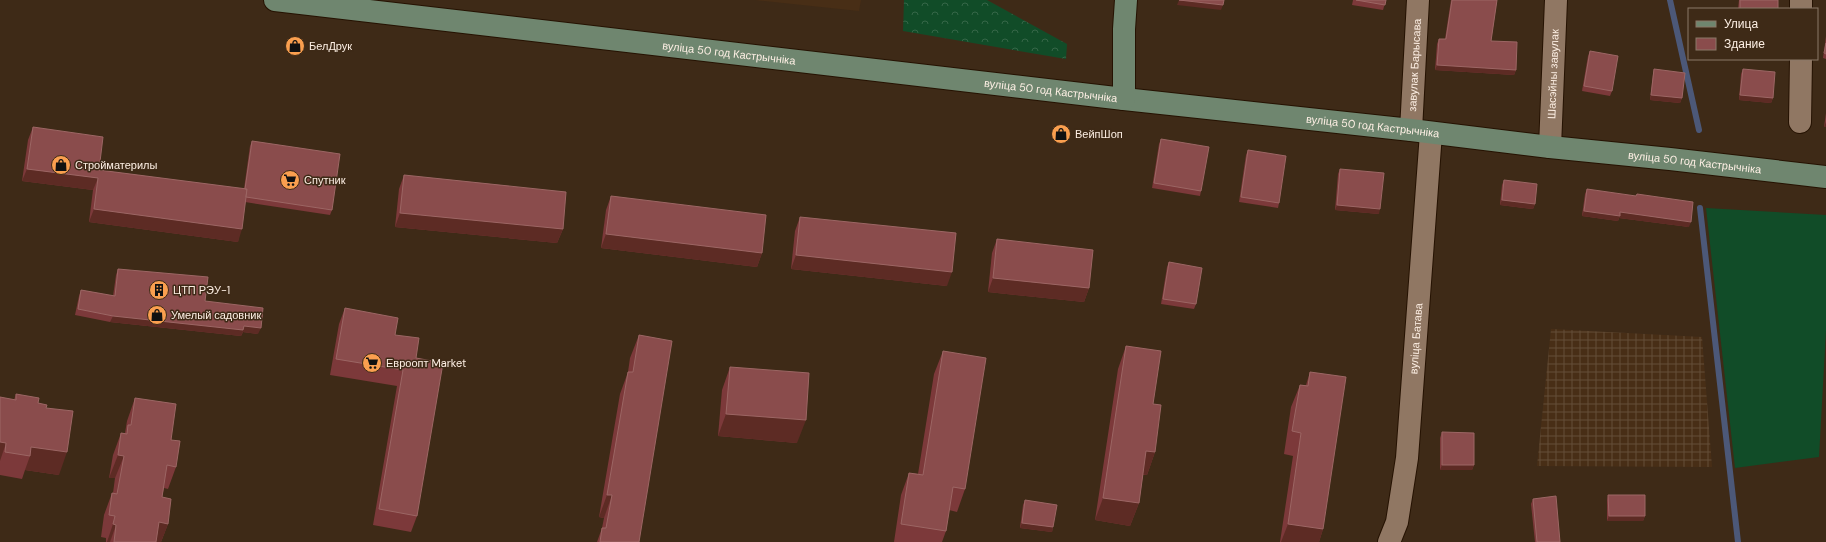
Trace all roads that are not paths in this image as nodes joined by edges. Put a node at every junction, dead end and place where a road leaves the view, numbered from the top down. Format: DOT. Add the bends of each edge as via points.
graph roads {
  1 [pos="276,0"];
  2 [pos="1126,0"];
  3 [pos="1418,0"];
  4 [pos="1556,0"];
  5 [pos="1800,60"];
  6 [pos="1124,99"];
  7 [pos="1800,122"];
  8 [pos="1421,131"];
  9 [pos="1550,147"];
  10 [pos="1826,177"];
  11 [pos="1389,542"];
  1 -- 6 [label="main road, вуліца 50 год Кастрычніка"];
  2 -- 6 [label="main road"];
  3 -- 8 [label="street, завулак Барысава"];
  4 -- 9 [label="street, Шасэйны завулак"];
  5 -- 7 [label="street"];
  6 -- 8 [label="main road, вуліца 50 год Кастрычніка"];
  8 -- 9 [label="main road, вуліца 50 год Кастрычніка"];
  8 -- 11 [label="street, вуліца Батава" via="1407,458 1397,522"];
  9 -- 10 [label="main road, вуліца 50 год Кастрычніка" via="1670,158"];
}
